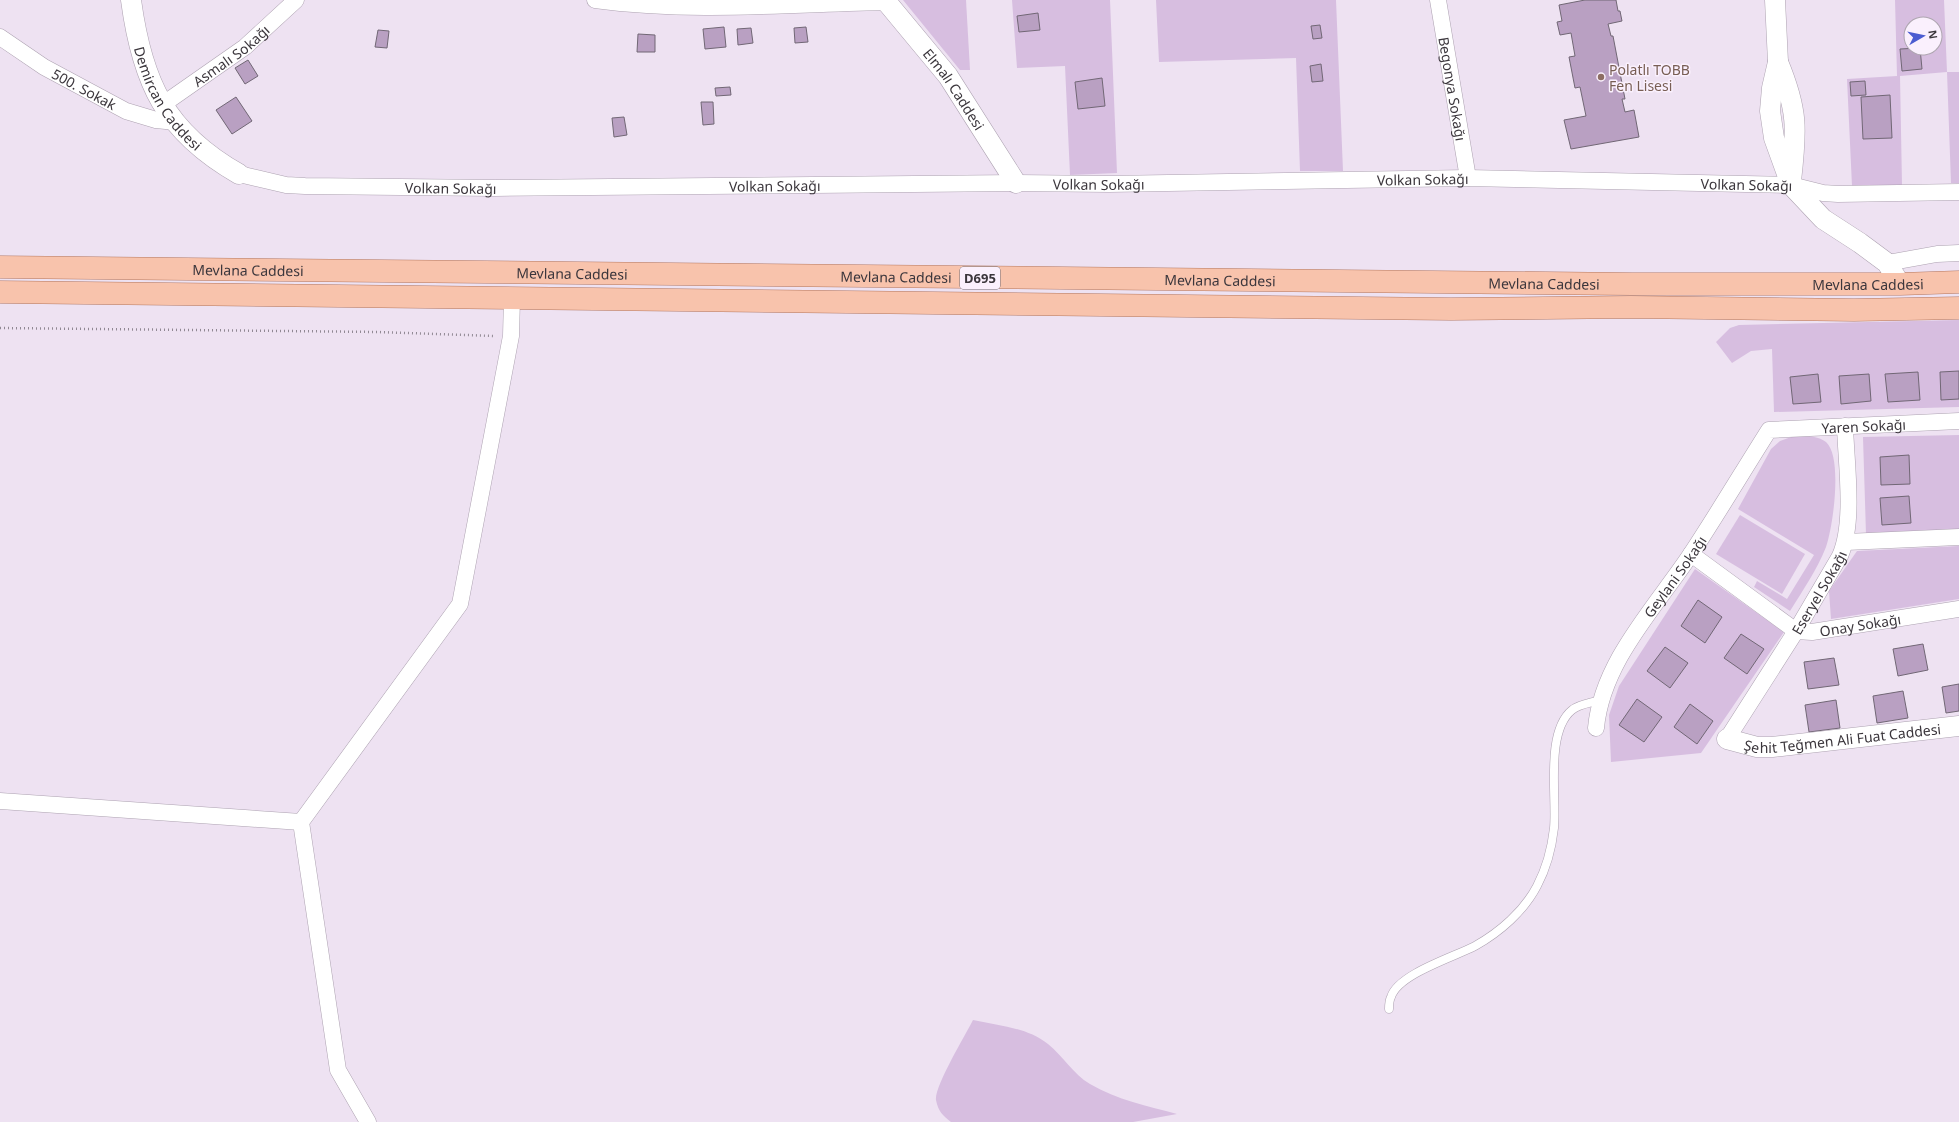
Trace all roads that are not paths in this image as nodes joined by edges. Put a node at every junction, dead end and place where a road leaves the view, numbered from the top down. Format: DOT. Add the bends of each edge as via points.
graph roads {
  1 [pos="131,0"];
  2 [pos="296,0"];
  3 [pos="595,0"];
  4 [pos="1438,0"];
  5 [pos="1775,0"];
  6 [pos="886,1"];
  7 [pos="0,37"];
  8 [pos="162,105"];
  9 [pos="176,122"];
  10 [pos="239,174"];
  11 [pos="1468,178"];
  12 [pos="1016,183"];
  13 [pos="1791,185"];
  14 [pos="1959,192"];
  15 [pos="1959,253"];
  16 [pos="1887,263"];
  17 [pos="0,267"];
  18 [pos="1959,282"];
  19 [pos="1900,284"];
  20 [pos="0,292"];
  21 [pos="512,298"];
  22 [pos="1959,308"];
  23 [pos="1959,421"];
  24 [pos="1845,426"];
  25 [pos="1769,430"];
  26 [pos="1959,537"];
  27 [pos="1846,542"];
  28 [pos="1691,554"];
  29 [pos="1959,609"];
  30 [pos="1796,631"];
  31 [pos="1600,700"];
  32 [pos="1959,726"];
  33 [pos="1596,728"];
  34 [pos="1727,739"];
  35 [pos="0,801"];
  36 [pos="301,822"];
  37 [pos="1389,1009"];
  38 [pos="368,1122"];
  1 -- 8 [label="street, Demircan Caddesi" via="143,58 151,84"];
  2 -- 8 [label="street, Asmalı Sokağı" via="245,47"];
  3 -- 6 [label="street" via="650,5 728,6"];
  4 -- 11 [label="street, Begonya Sokağı"];
  5 -- 13 [label="street" via="1778,62 1790,93 1796,123"];
  6 -- 12 [label="street, Elmalı Caddesi" via="948,76"];
  7 -- 9 [label="street, 500. Sokak" via="44,67 126,111 156,120"];
  8 -- 9 [label="street, Demircan Caddesi"];
  9 -- 10 [label="street, Demircan Caddesi" via="199,148"];
  10 -- 12 [label="street, Volkan Sokağı" via="286,185 313,186 503,188"];
  11 -- 12 [label="street, Volkan Sokağı" via="1109,184"];
  11 -- 13 [label="street, Volkan Sokağı"];
  13 -- 14 [label="street, Volkan Sokağı" via="1838,194"];
  13 -- 16 [label="street" via="1823,219"];
  15 -- 16 [label="street" via="1937,254"];
  16 -- 19 [label="street"];
  17 -- 19 [label="main road, Mevlana Caddesi / D695" via="1460,283"];
  18 -- 19 [label="main road, Mevlana Caddesi / D695"];
  20 -- 21 [label="main road, Mevlana Caddesi / D695"];
  21 -- 22 [label="main road, Mevlana Caddesi / D695" via="1451,309"];
  21 -- 36 [label="street" via="511,336 460,604"];
  23 -- 24 [label="street, Yaren Sokağı"];
  24 -- 25 [label="street, Yaren Sokağı"];
  24 -- 27 [label="street, Eseryel Sokağı" via="1848,518"];
  25 -- 28 [label="street, Geylani Sokağı"];
  26 -- 27 [label="street"];
  27 -- 30 [label="street, Eseryel Sokağı"];
  28 -- 30 [label="street"];
  28 -- 31 [label="street, Geylani Sokağı" via="1620,656"];
  29 -- 30 [label="street, Onay Sokağı" via="1812,632"];
  30 -- 34 [label="street, Eseryel Sokağı"];
  31 -- 33 [label="street, Geylani Sokağı"];
  31 -- 37 [label="lane" via="1572,710 1564,719 1554,760 1554,829 1548,857 1528,902 1511,920 1475,946 1414,973 1391,996"];
  32 -- 34 [label="street, Şehit Teğmen Ali Fuat Caddesi" via="1772,747 1757,747"];
  35 -- 36 [label="street"];
  36 -- 38 [label="street" via="338,1070"];
}
